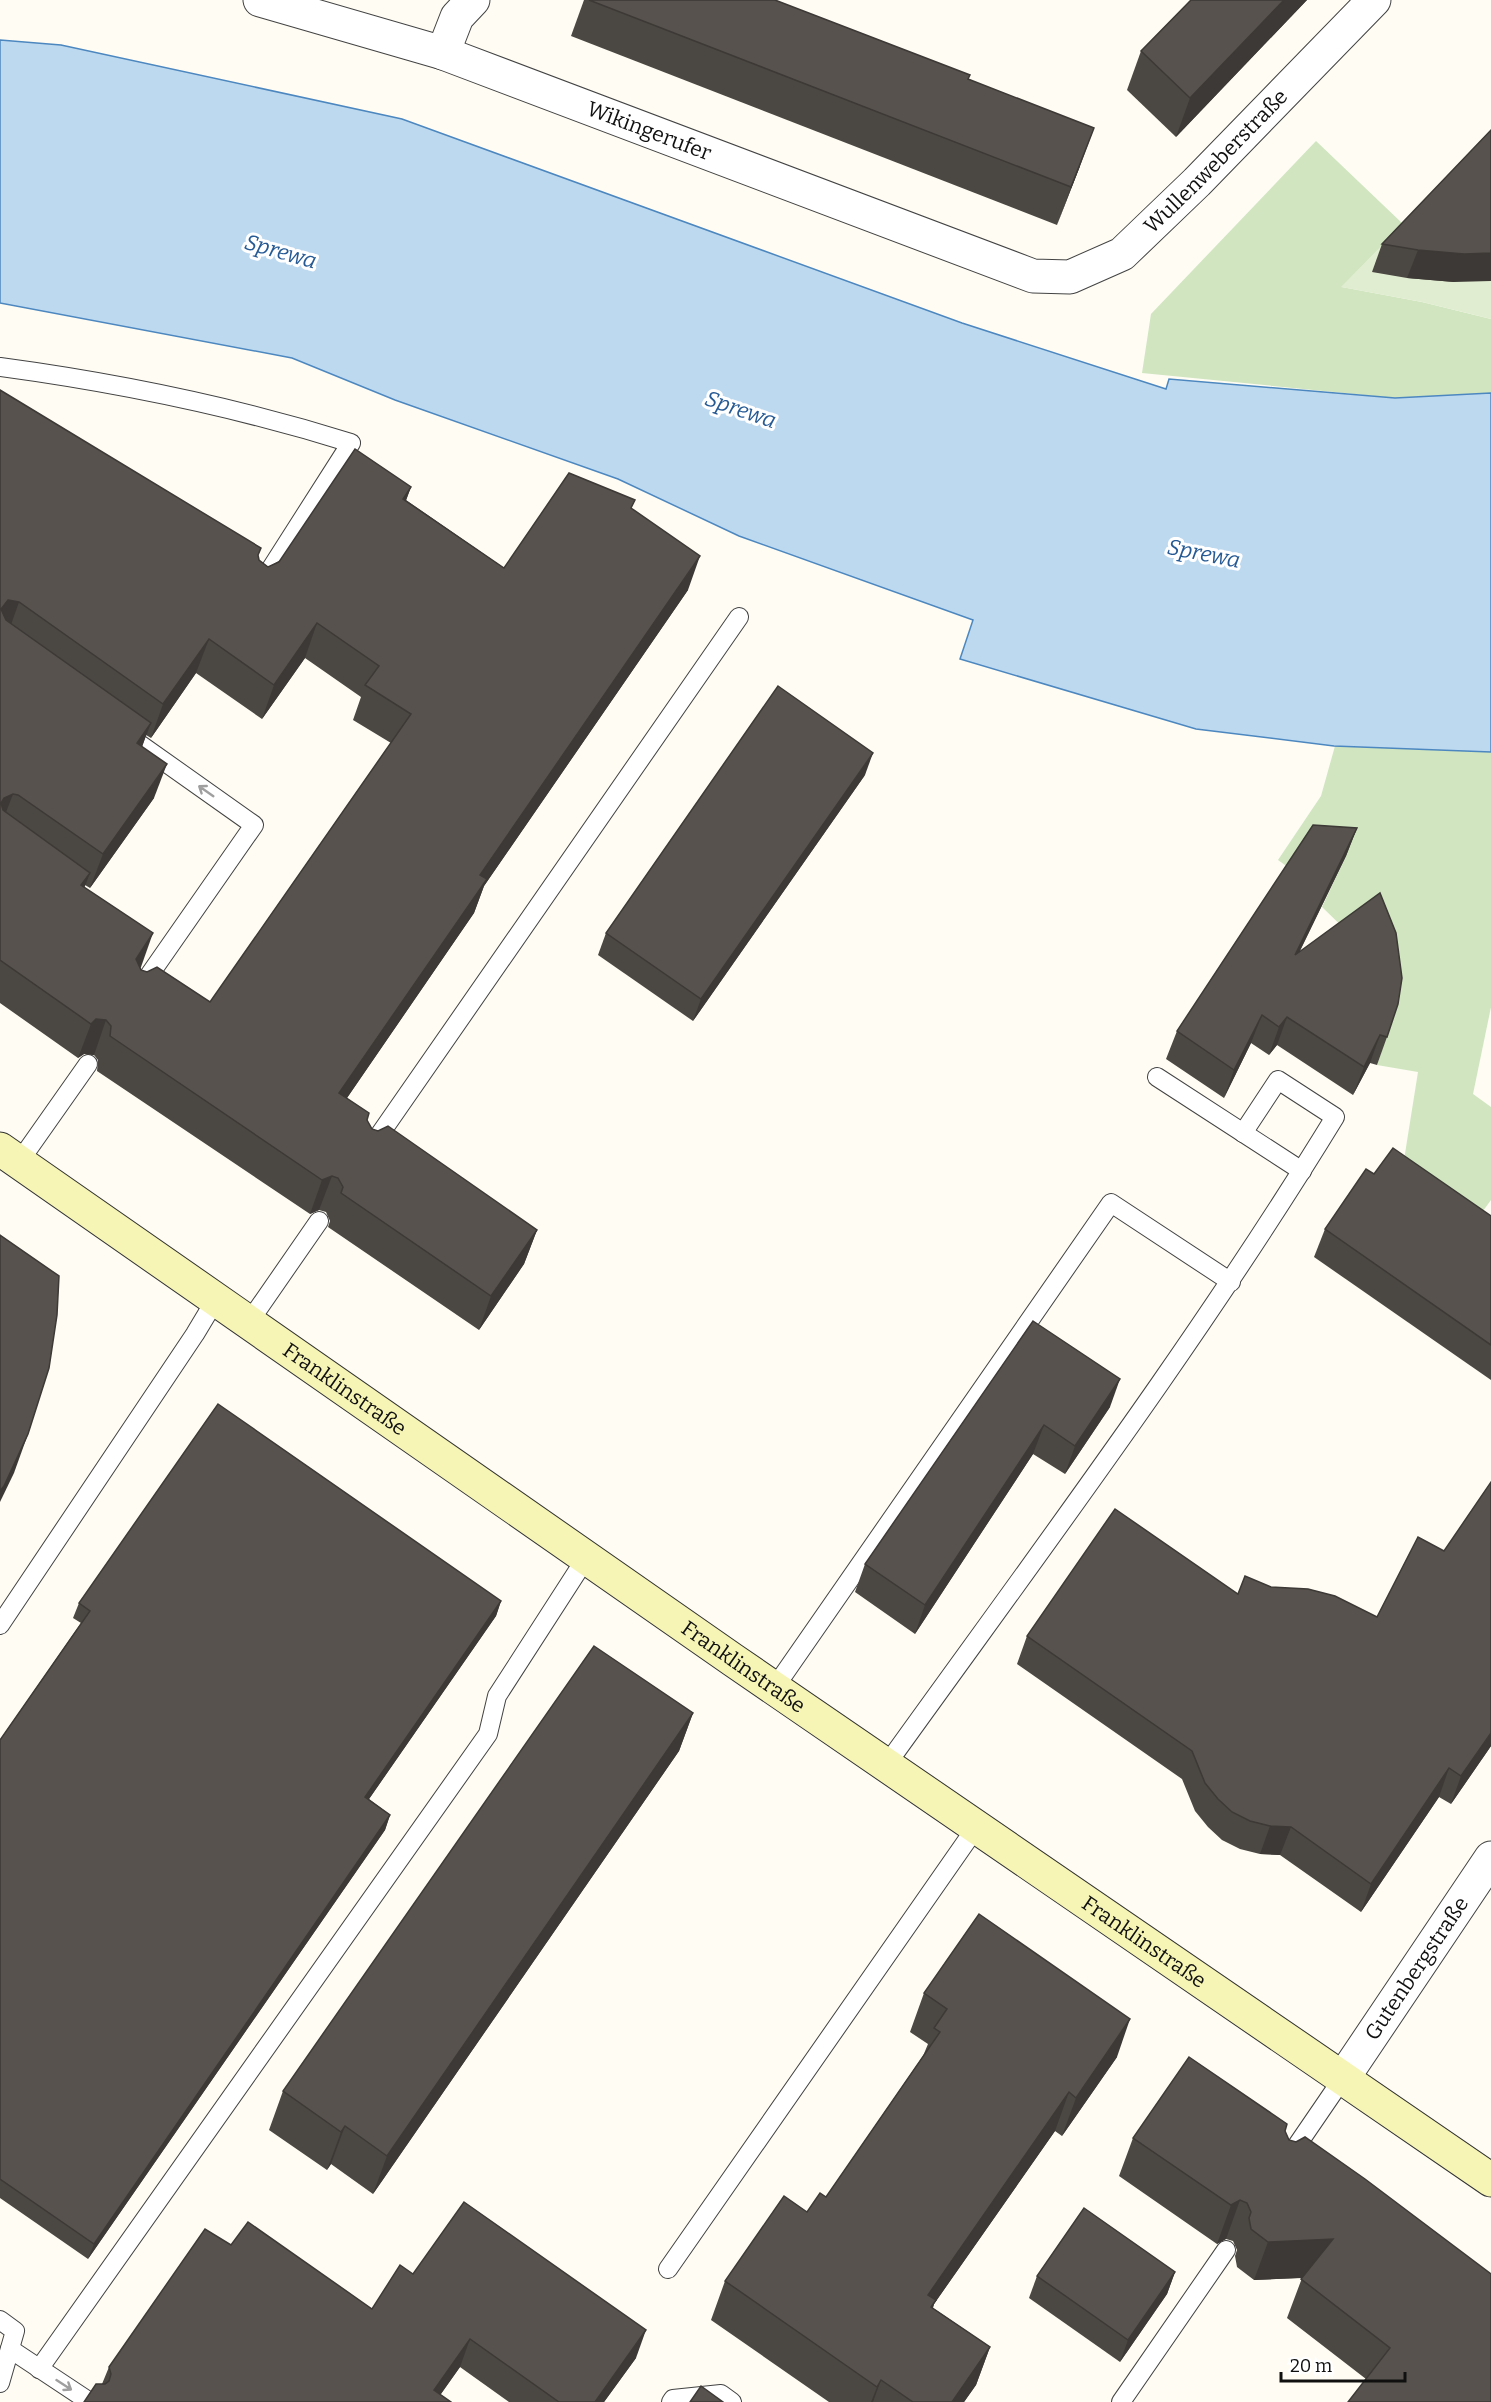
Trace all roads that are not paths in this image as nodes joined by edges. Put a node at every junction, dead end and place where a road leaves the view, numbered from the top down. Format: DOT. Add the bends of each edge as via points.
graph roads {
  1 [pos="260,0"];
  2 [pos="473,0"];
  3 [pos="1374,0"];
  4 [pos="443,53"];
  5 [pos="1033,276"];
  6 [pos="0,367"];
  7 [pos="257,590"];
  8 [pos="739,617"];
  9 [pos="106,720"];
  10 [pos="145,940"];
  11 [pos="164,954"];
  12 [pos="135,996"];
  13 [pos="87,1064"];
  14 [pos="1157,1077"];
  15 [pos="1243,1133"];
  16 [pos="366,1154"];
  17 [pos="10,1156"];
  18 [pos="1302,1170"];
  19 [pos="320,1221"];
  20 [pos="1231,1282"];
  21 [pos="216,1299"];
  22 [pos="249,1322"];
  23 [pos="586,1558"];
  24 [pos="0,1625"];
  25 [pos="775,1687"];
  26 [pos="887,1764"];
  27 [pos="976,1826"];
  28 [pos="1491,1858"];
  29 [pos="1343,2078"];
  30 [pos="1282,2169"];
  31 [pos="1491,2180"];
  32 [pos="1226,2250"];
  33 [pos="668,2269"];
  34 [pos="0,2320"];
  35 [pos="10,2349"];
  36 [pos="39,2369"];
  37 [pos="0,2383"];
  38 [pos="90,2402"];
  39 [pos="671,2402"];
  40 [pos="732,2402"];
  41 [pos="1121,2402"];
  1 -- 4 [label="street, Wikingerufer"];
  2 -- 4 [label="street" via="457,17"];
  3 -- 5 [label="street, Wullenweberstraße" via="1197,183 1122,254 1071,277"];
  4 -- 5 [label="street, Wikingerufer"];
  6 -- 7 [label="lane" via="174,396 351,443"];
  8 -- 16 [label="lane"];
  11 -- 9 [label="lane, one-way" via="254,825"];
  10 -- 11 [label="lane"];
  11 -- 12 [label="lane"];
  13 -- 17 [label="lane"];
  14 -- 15 [label="lane"];
  15 -- 18 [label="lane"];
  15 -- 18 [label="lane" via="1278,1080 1335,1117"];
  17 -- 21 [label="main road, Franklinstraße"];
  18 -- 20 [label="lane"];
  19 -- 22 [label="lane"];
  20 -- 25 [label="lane" via="1111,1203"];
  20 -- 26 [label="lane"];
  21 -- 22 [label="main road, Franklinstraße"];
  21 -- 24 [label="lane"];
  22 -- 23 [label="main road, Franklinstraße"];
  23 -- 25 [label="main road, Franklinstraße"];
  23 -- 36 [label="lane" via="497,1696 488,1734"];
  25 -- 26 [label="main road, Franklinstraße"];
  26 -- 27 [label="main road, Franklinstraße"];
  27 -- 29 [label="main road, Franklinstraße"];
  27 -- 33 [label="lane"];
  28 -- 29 [label="street, Gutenbergstraße"];
  29 -- 30 [label="lane"];
  29 -- 31 [label="main road, Franklinstraße"];
  32 -- 41 [label="lane"];
  34 -- 35 [label="lane" via="15,2331"];
  35 -- 36 [label="lane"];
  35 -- 37 [label="lane"];
  36 -- 38 [label="lane, one-way"];
  39 -- 40 [label="lane" via="721,2394"];
}
